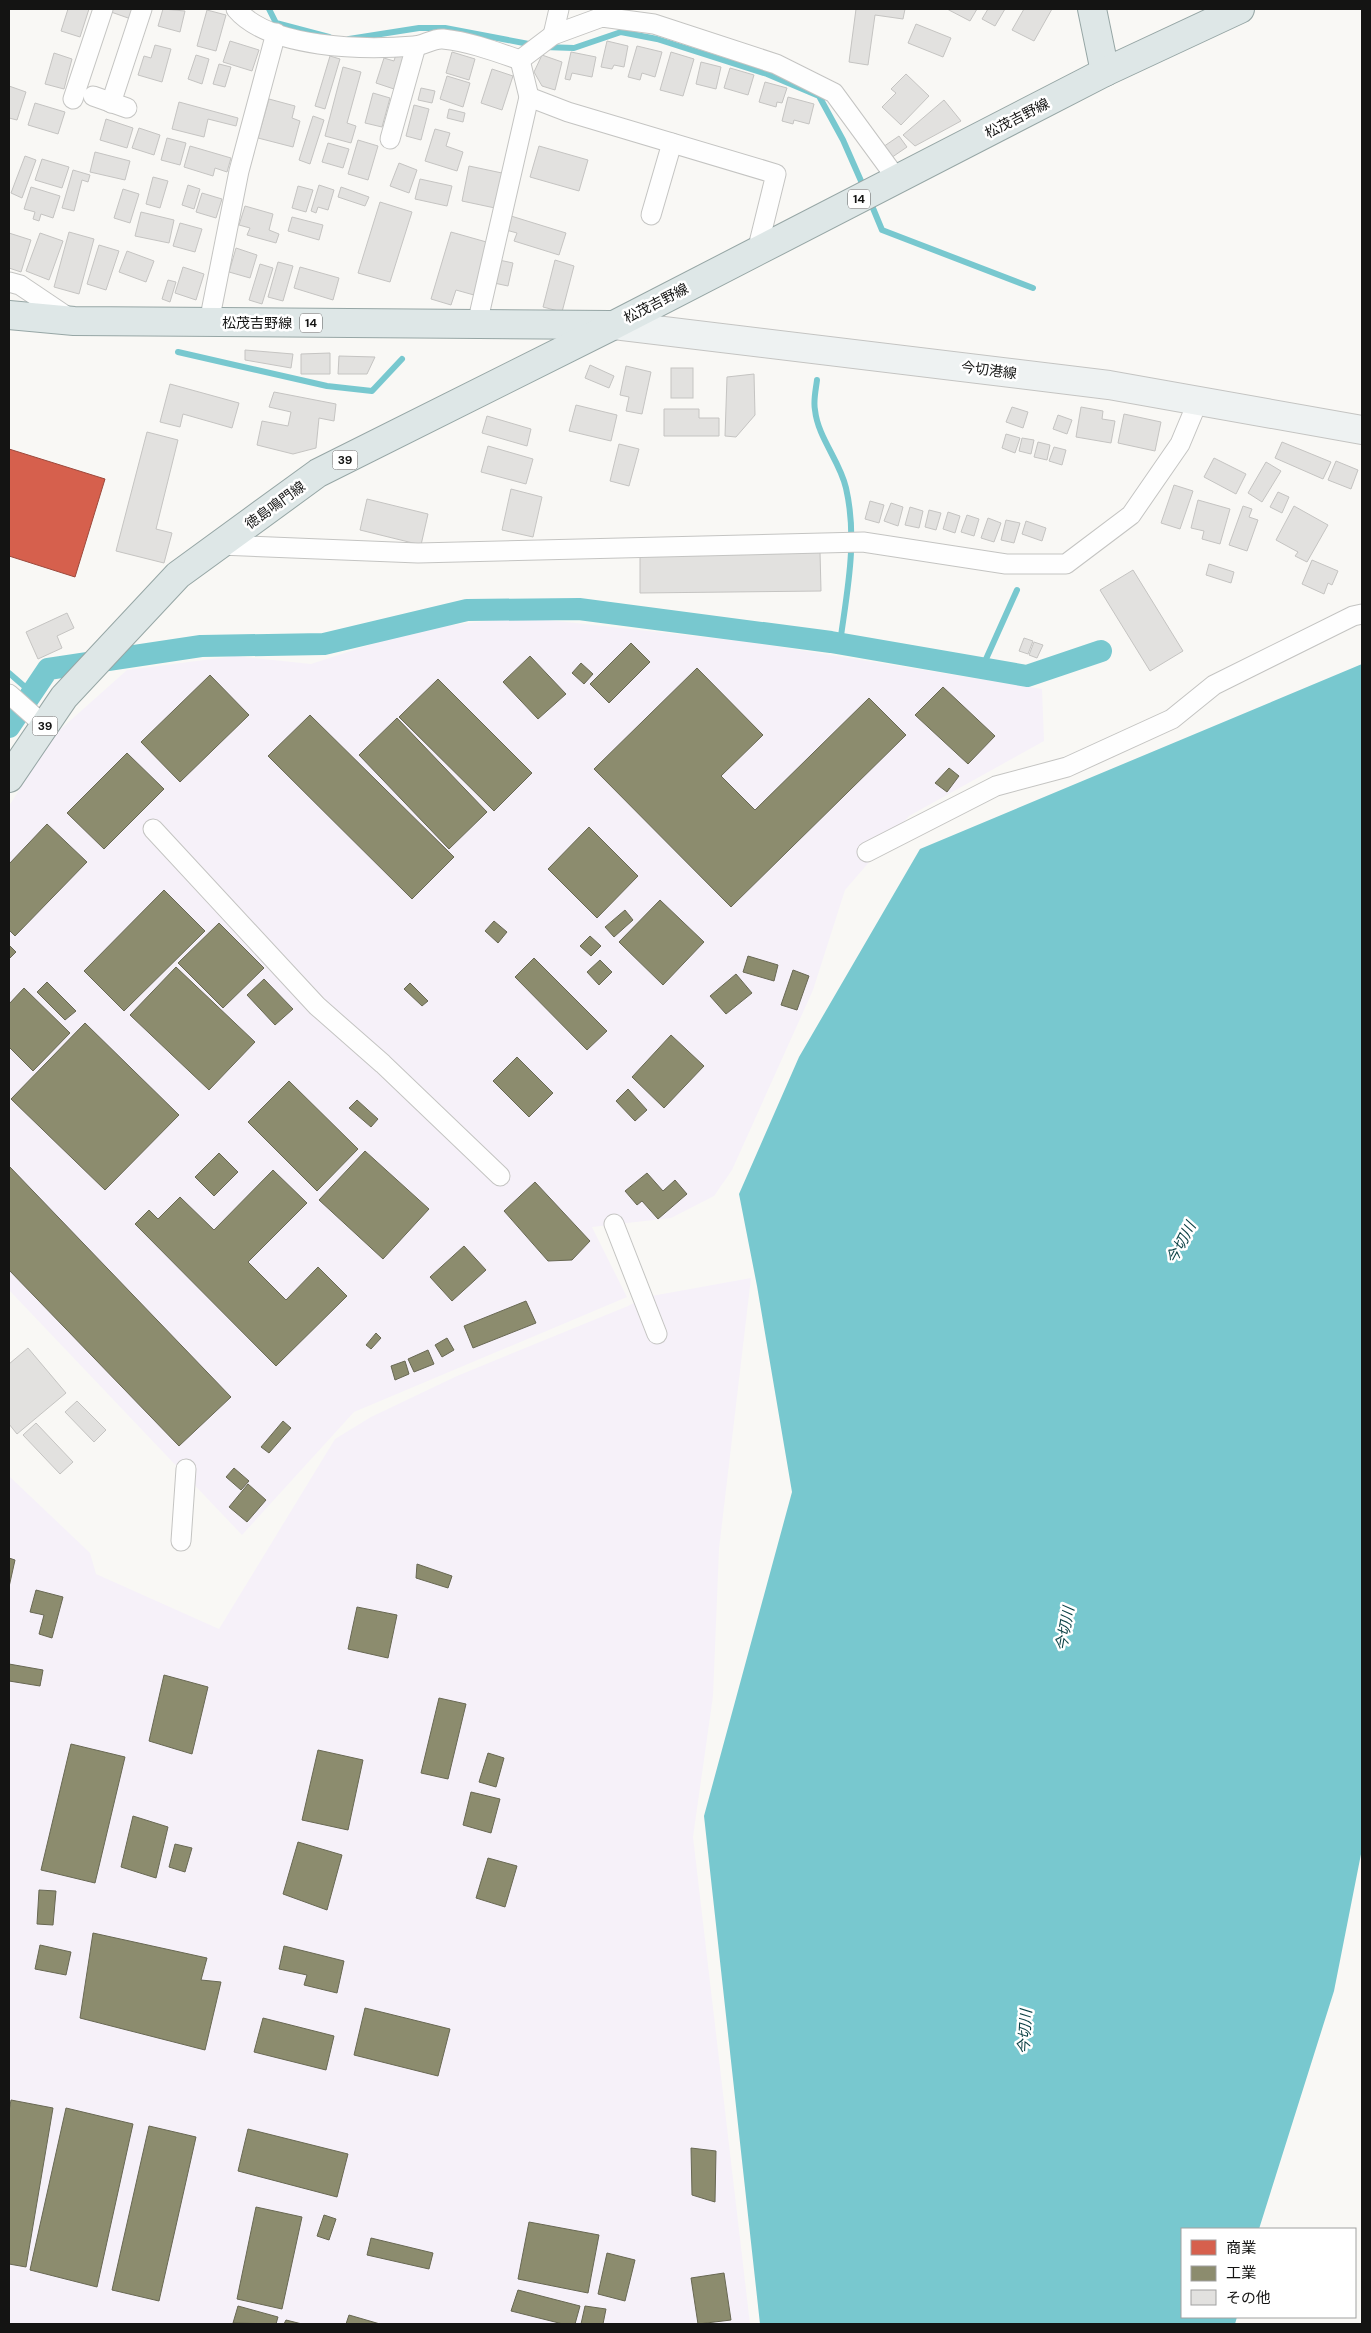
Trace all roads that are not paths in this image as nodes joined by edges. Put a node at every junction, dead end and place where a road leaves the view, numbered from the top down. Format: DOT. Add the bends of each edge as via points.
graph roads {
  1 [pos="103,9"];
  2 [pos="142,9"];
  3 [pos="559,9"];
  4 [pos="1092,9"];
  5 [pos="1240,9"];
  6 [pos="238,10"];
  7 [pos="276,34"];
  8 [pos="553,35"];
  9 [pos="416,46"];
  10 [pos="520,60"];
  11 [pos="1105,72"];
  12 [pos="529,97"];
  13 [pos="73,99"];
  14 [pos="111,102"];
  15 [pos="390,139"];
  16 [pos="672,143"];
  17 [pos="897,180"];
  18 [pos="651,215"];
  19 [pos="757,251"];
  20 [pos="9,282"];
  21 [pos="9,315"];
  22 [pos="74,321"];
  23 [pos="209,322"];
  24 [pos="478,324"];
  25 [pos="614,325"];
  26 [pos="1198,401"];
  27 [pos="1362,430"];
  28 [pos="220,545"];
  29 [pos="1362,614"];
  30 [pos="10,695"];
  31 [pos="45,726"];
  32 [pos="9,778"];
  33 [pos="152,829"];
  34 [pos="867,852"];
  35 [pos="500,1176"];
  36 [pos="614,1224"];
  37 [pos="657,1334"];
  38 [pos="186,1469"];
  39 [pos="181,1541"];
  1 -- 13 [label="street"];
  2 -- 14 [label="street"];
  3 -- 8 [label="street"];
  4 -- 11 [label="main road"];
  5 -- 11 [label="main road, 松茂吉野線 / 14"];
  6 -- 7 [label="street" via="243,17"];
  7 -- 9 [label="street" via="312,44"];
  7 -- 23 [label="street" via="239,171"];
  8 -- 10 [label="street"];
  8 -- 17 [label="street" via="602,17 654,24 776,64 834,93"];
  9 -- 10 [label="street" via="440,39 482,46"];
  9 -- 15 [label="street"];
  10 -- 12 [label="street"];
  11 -- 17 [label="main road, 松茂吉野線 / 14"];
  12 -- 16 [label="street"];
  12 -- 24 [label="street"];
  16 -- 18 [label="street"];
  16 -- 19 [label="street" via="776,174"];
  17 -- 19 [label="main road, 松茂吉野線 / 14"];
  19 -- 25 [label="main road, 松茂吉野線 / 14"];
  20 -- 22 [label="street" via="20,285"];
  21 -- 22 [label="main road, 松茂吉野線 / 14"];
  22 -- 23 [label="main road, 松茂吉野線 / 14"];
  23 -- 24 [label="main road, 松茂吉野線 / 14"];
  24 -- 25 [label="main road, 松茂吉野線 / 14"];
  25 -- 26 [label="main road, 今切港線" via="1109,385"];
  25 -- 28 [label="main road, 徳島鳴門線 / 39" via="318,473"];
  26 -- 27 [label="main road, 今切港線"];
  26 -- 28 [label="street" via="1180,444 1132,515 1066,564 1006,564 863,542 418,553"];
  28 -- 31 [label="main road, 徳島鳴門線 / 39" via="178,576 64,697"];
  29 -- 34 [label="street" via="1352,616 1214,685 1172,719 1067,768 996,786"];
  30 -- 31 [label="street"];
  31 -- 32 [label="main road, 徳島鳴門線 / 39"];
  33 -- 35 [label="street" via="316,1006 383,1064"];
  36 -- 37 [label="street"];
  38 -- 39 [label="street"];
}
